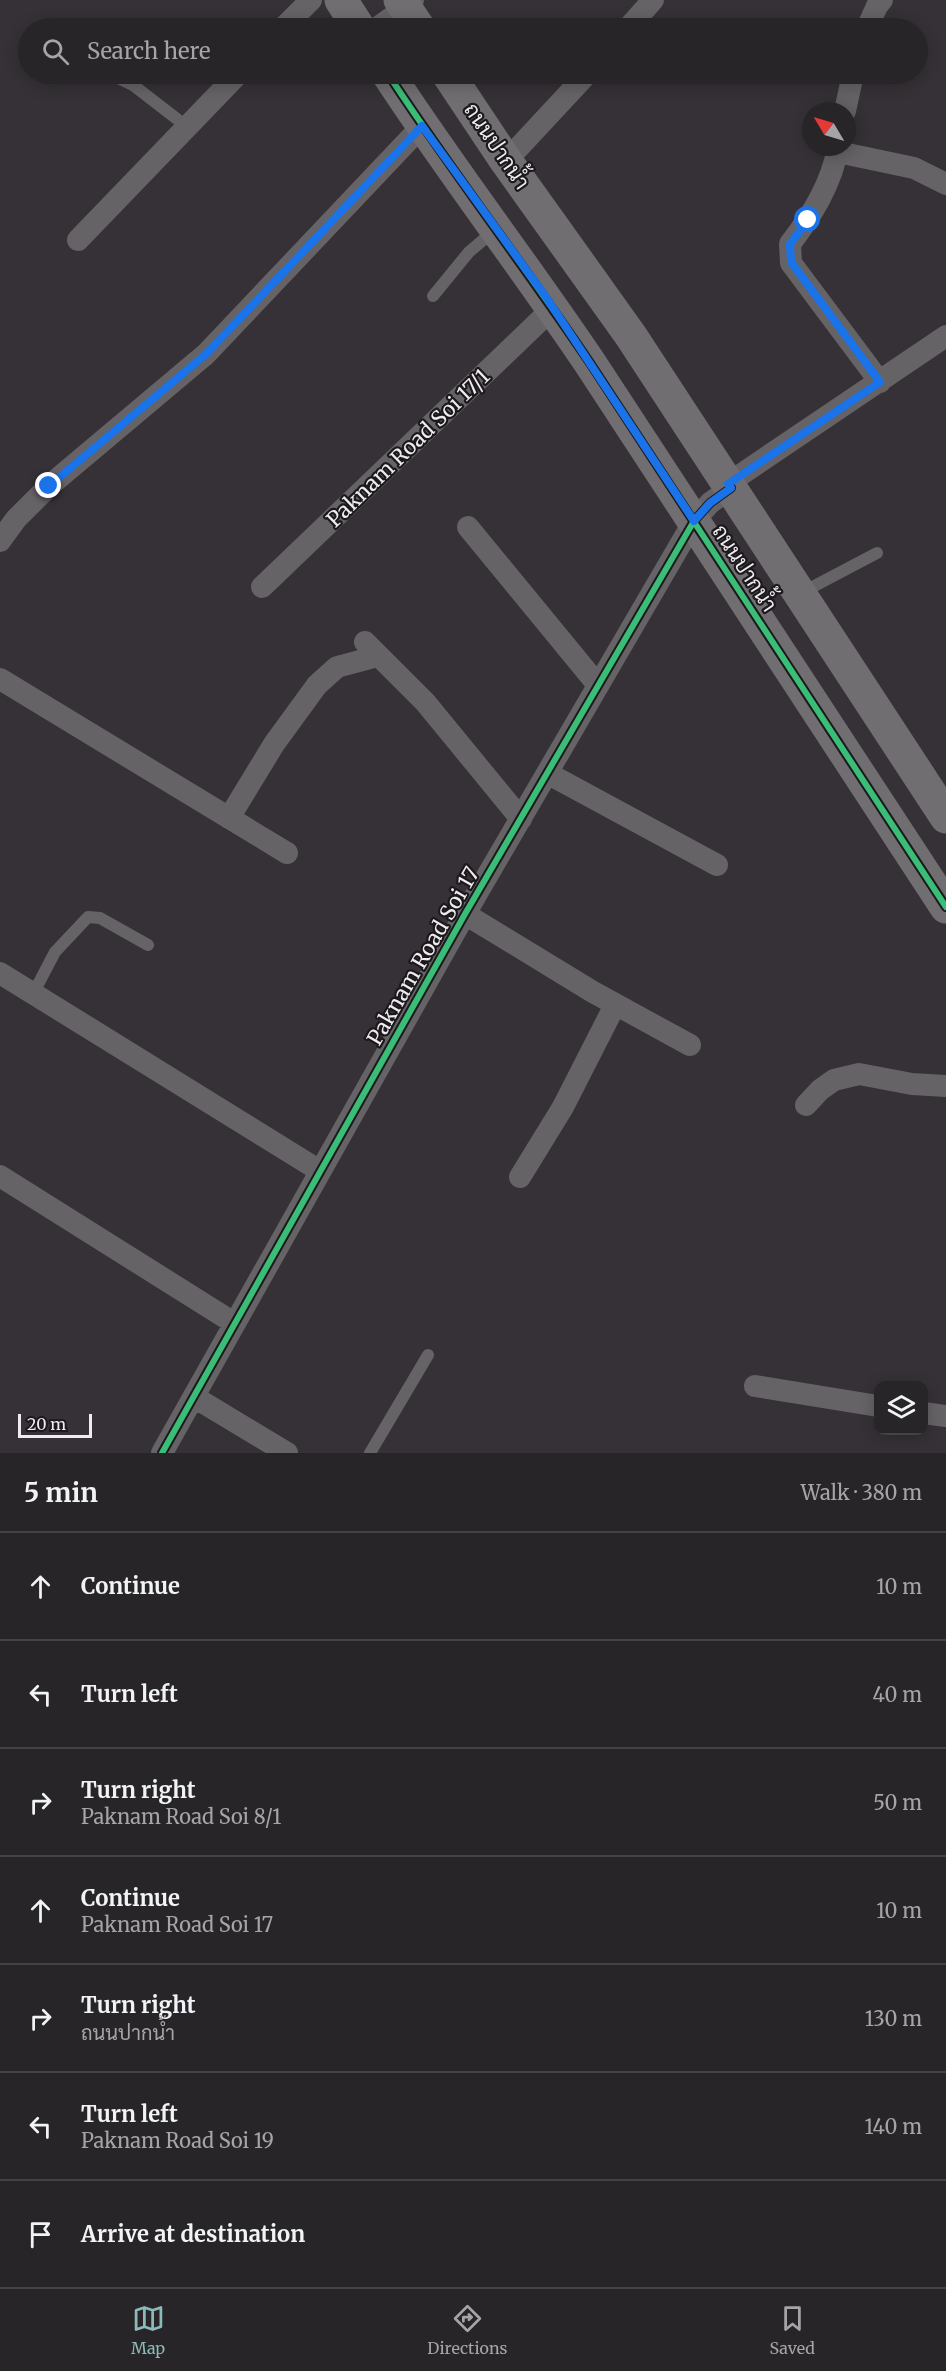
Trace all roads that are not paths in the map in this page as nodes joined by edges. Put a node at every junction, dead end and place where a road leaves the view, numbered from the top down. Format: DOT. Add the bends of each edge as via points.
graph roads {
  1 [pos="311,0"];
  2 [pos="341,0"];
  3 [pos="653,0"];
  4 [pos="882,0"];
  5 [pos="409,9"];
  6 [pos="293,18"];
  7 [pos="353,18"];
  8 [pos="394,18"];
  9 [pos="637,18"];
  10 [pos="872,18"];
  11 [pos="131,84"];
  12 [pos="228,84"];
  13 [pos="395,84"];
  14 [pos="455,84"];
  15 [pos="578,84"];
  16 [pos="851,84"];
  17 [pos="847,102"];
  18 [pos="186,126"];
  19 [pos="422,126"];
  20 [pos="856,154"];
  21 [pos="836,156"];
  22 [pos="506,161"];
  23 [pos="946,184"];
  24 [pos="497,229"];
  25 [pos="78,240"];
  26 [pos="433,296"];
  27 [pos="553,308"];
  28 [pos="946,336"];
  29 [pos="880,382"];
  30 [pos="729,486"];
  31 [pos="694,521"];
  32 [pos="468,527"];
  33 [pos="0,542"];
  34 [pos="877,552"];
  35 [pos="262,587"];
  36 [pos="800,594"];
  37 [pos="0,679"];
  38 [pos="597,684"];
  39 [pos="547,773"];
  40 [pos="946,817"];
  41 [pos="228,818"];
  42 [pos="521,819"];
  43 [pos="287,853"];
  44 [pos="717,866"];
  45 [pos="946,907"];
  46 [pos="465,914"];
  47 [pos="148,945"];
  48 [pos="0,973"];
  49 [pos="33,994"];
  50 [pos="615,1005"];
  51 [pos="690,1044"];
  52 [pos="946,1086"];
  53 [pos="806,1105"];
  54 [pos="320,1171"];
  55 [pos="0,1176"];
  56 [pos="520,1177"];
  57 [pos="234,1323"];
  58 [pos="428,1355"];
  59 [pos="755,1386"];
  60 [pos="194,1397"];
  61 [pos="874,1405"];
  62 [pos="928,1414"];
  63 [pos="946,1416"];
  64 [pos="162,1453"];
  65 [pos="287,1453"];
  66 [pos="370,1453"];
  1 -- 6 [label="street"];
  2 -- 7 [label="street"];
  3 -- 9 [label="street"];
  4 -- 10 [label="street"];
  5 -- 8 [label="street"];
  11 -- 18 [label="lane"];
  12 -- 18 [label="street"];
  13 -- 19 [label="street, ถนนปากน้ำ"];
  14 -- 22 [label="street, ถนนปากน้ำ"];
  15 -- 22 [label="street"];
  16 -- 17 [label="street"];
  18 -- 25 [label="street"];
  19 -- 24 [label="street, ถนนปากน้ำ"];
  19 -- 33 [label="street" via="206,354 49,486 16,519"];
  20 -- 23 [label="street" via="914,168"];
  21 -- 29 [label="street" via="808,220 790,244 791,262"];
  22 -- 30 [label="street, ถนนปากน้ำ" via="631,336"];
  24 -- 26 [label="lane" via="469,252"];
  24 -- 27 [label="street, ถนนปากน้ำ"];
  27 -- 31 [label="street, ถนนปากน้ำ"];
  27 -- 35 [label="street, Paknam Road Soi 17/1"];
  28 -- 29 [label="street, Paknam Road Soi 17"];
  29 -- 30 [label="street, Paknam Road Soi 17"];
  30 -- 31 [label="street, Paknam Road Soi 17"];
  30 -- 36 [label="street, ถนนปากน้ำ"];
  31 -- 38 [label="street, Paknam Road Soi 17"];
  31 -- 45 [label="street, ถนนปากน้ำ"];
  32 -- 38 [label="street"];
  34 -- 36 [label="lane"];
  36 -- 40 [label="street, ถนนปากน้ำ"];
  37 -- 41 [label="street"];
  38 -- 39 [label="street, Paknam Road Soi 17"];
  39 -- 42 [label="street, Paknam Road Soi 17"];
  39 -- 44 [label="street"];
  41 -- 42 [label="street" via="317,685 337,667 371,649 425,702"];
  41 -- 43 [label="street"];
  42 -- 46 [label="street, Paknam Road Soi 17"];
  46 -- 50 [label="street"];
  46 -- 54 [label="street, Paknam Road Soi 17"];
  47 -- 49 [label="lane" via="100,918 88,917 55,952"];
  48 -- 49 [label="street"];
  49 -- 54 [label="street"];
  50 -- 51 [label="street"];
  50 -- 56 [label="street" via="563,1107"];
  52 -- 53 [label="street" via="859,1074 834,1080"];
  54 -- 57 [label="street, Paknam Road Soi 17"];
  55 -- 57 [label="street"];
  57 -- 60 [label="street, Paknam Road Soi 17"];
  58 -- 66 [label="lane"];
  59 -- 61 [label="street"];
  60 -- 64 [label="street, Paknam Road Soi 17"];
  60 -- 65 [label="street"];
  62 -- 63 [label="street"];
}
